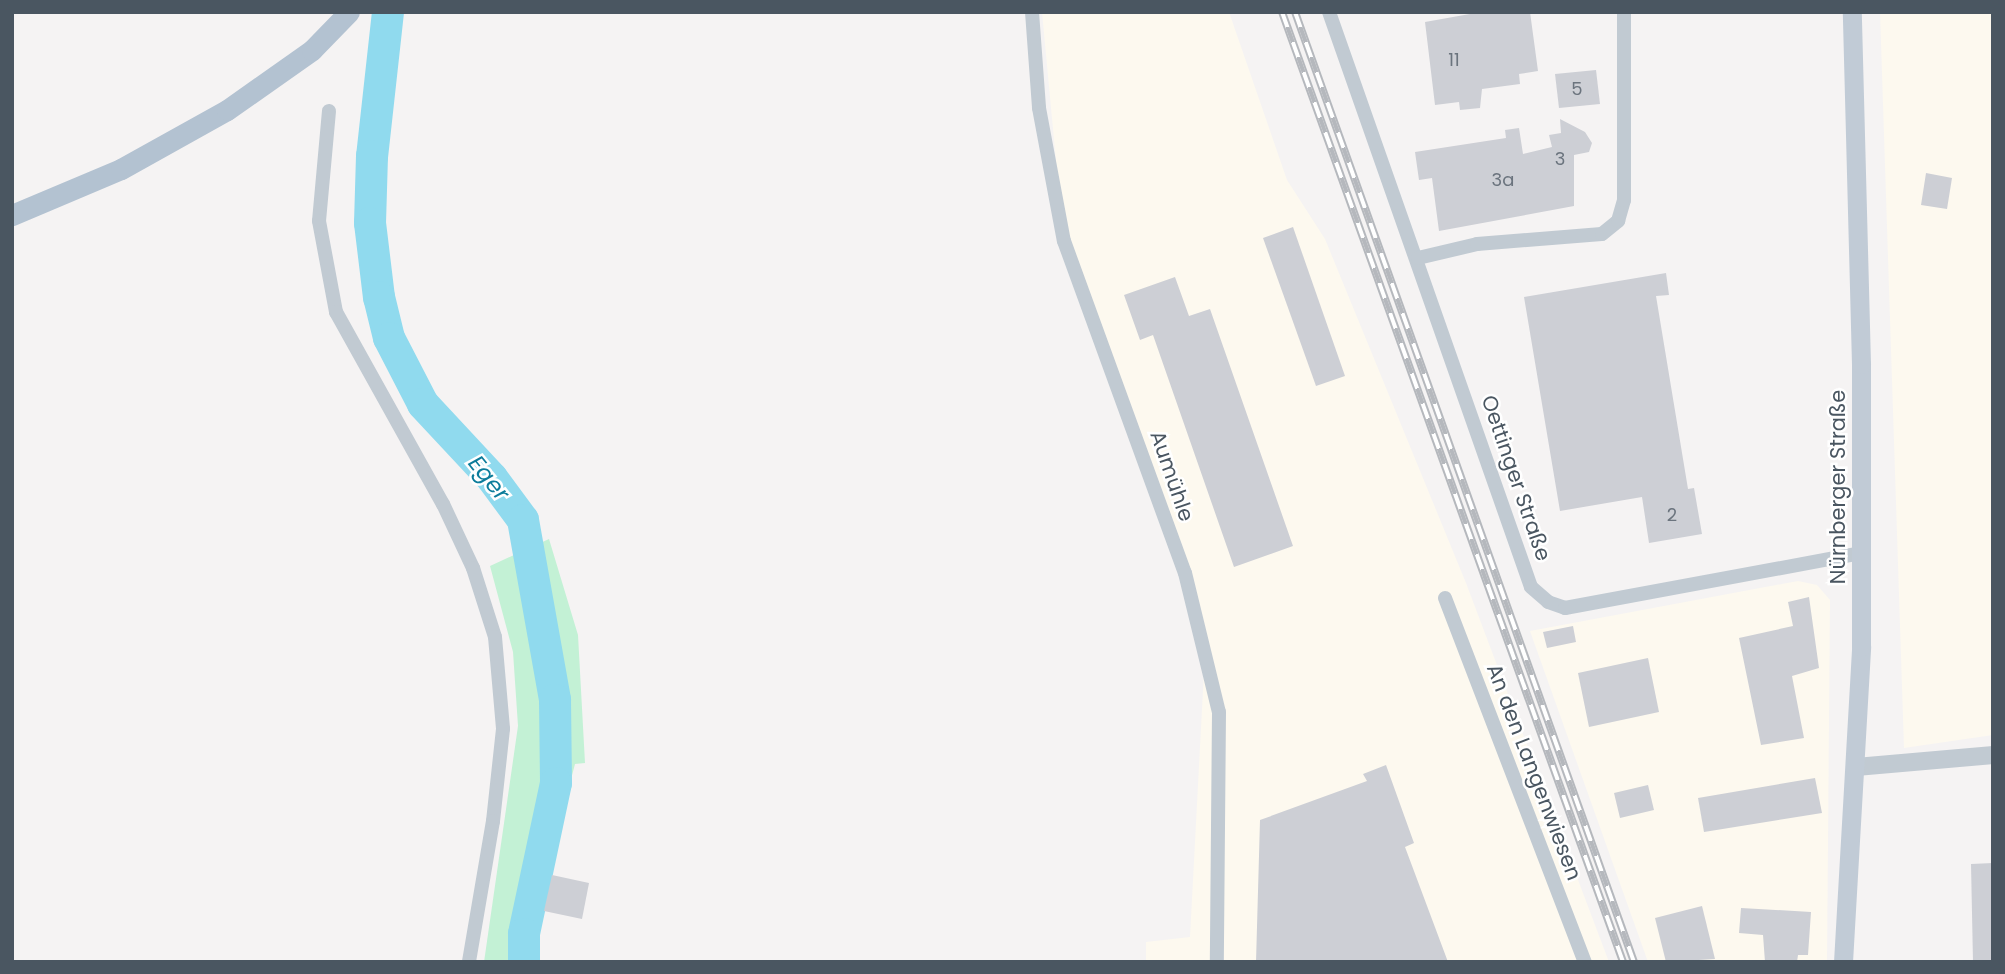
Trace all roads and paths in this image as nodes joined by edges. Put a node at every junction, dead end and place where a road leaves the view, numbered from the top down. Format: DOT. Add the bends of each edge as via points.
graph roads {
  1 [pos="1032,12"];
  2 [pos="1329,12"];
  3 [pos="1625,12"];
  4 [pos="1852,12"];
  5 [pos="349,13"];
  6 [pos="329,111"];
  7 [pos="12,215"];
  8 [pos="1418,258"];
  9 [pos="1862,553"];
  10 [pos="1445,598"];
  11 [pos="1993,755"];
  12 [pos="1856,767"];
  13 [pos="469,962"];
  14 [pos="1217,962"];
  15 [pos="1585,962"];
  16 [pos="1843,962"];
  1 -- 14 [label="street, Aumühle" via="1041,121 1068,254 1185,573 1219,712"];
  2 -- 8 [label="street, Oettinger Straße"];
  3 -- 8 [label="street" via="1624,200 1618,221 1602,233 1478,244"];
  4 -- 9 [label="main road, Nürnberger Straße"];
  5 -- 7 [label="main road" via="312,50 227,110 121,169"];
  6 -- 13 [label="street" via="319,221 336,312 443,504 473,568 495,637 503,729"];
  8 -- 9 [label="street, Oettinger Straße" via="1531,587 1548,602 1565,608 1589,605"];
  9 -- 12 [label="main road, Nürnberger Straße"];
  10 -- 15 [label="street, An den Langenwiesen"];
  11 -- 12 [label="street"];
  12 -- 16 [label="main road, Nürnberger Straße"];
}
